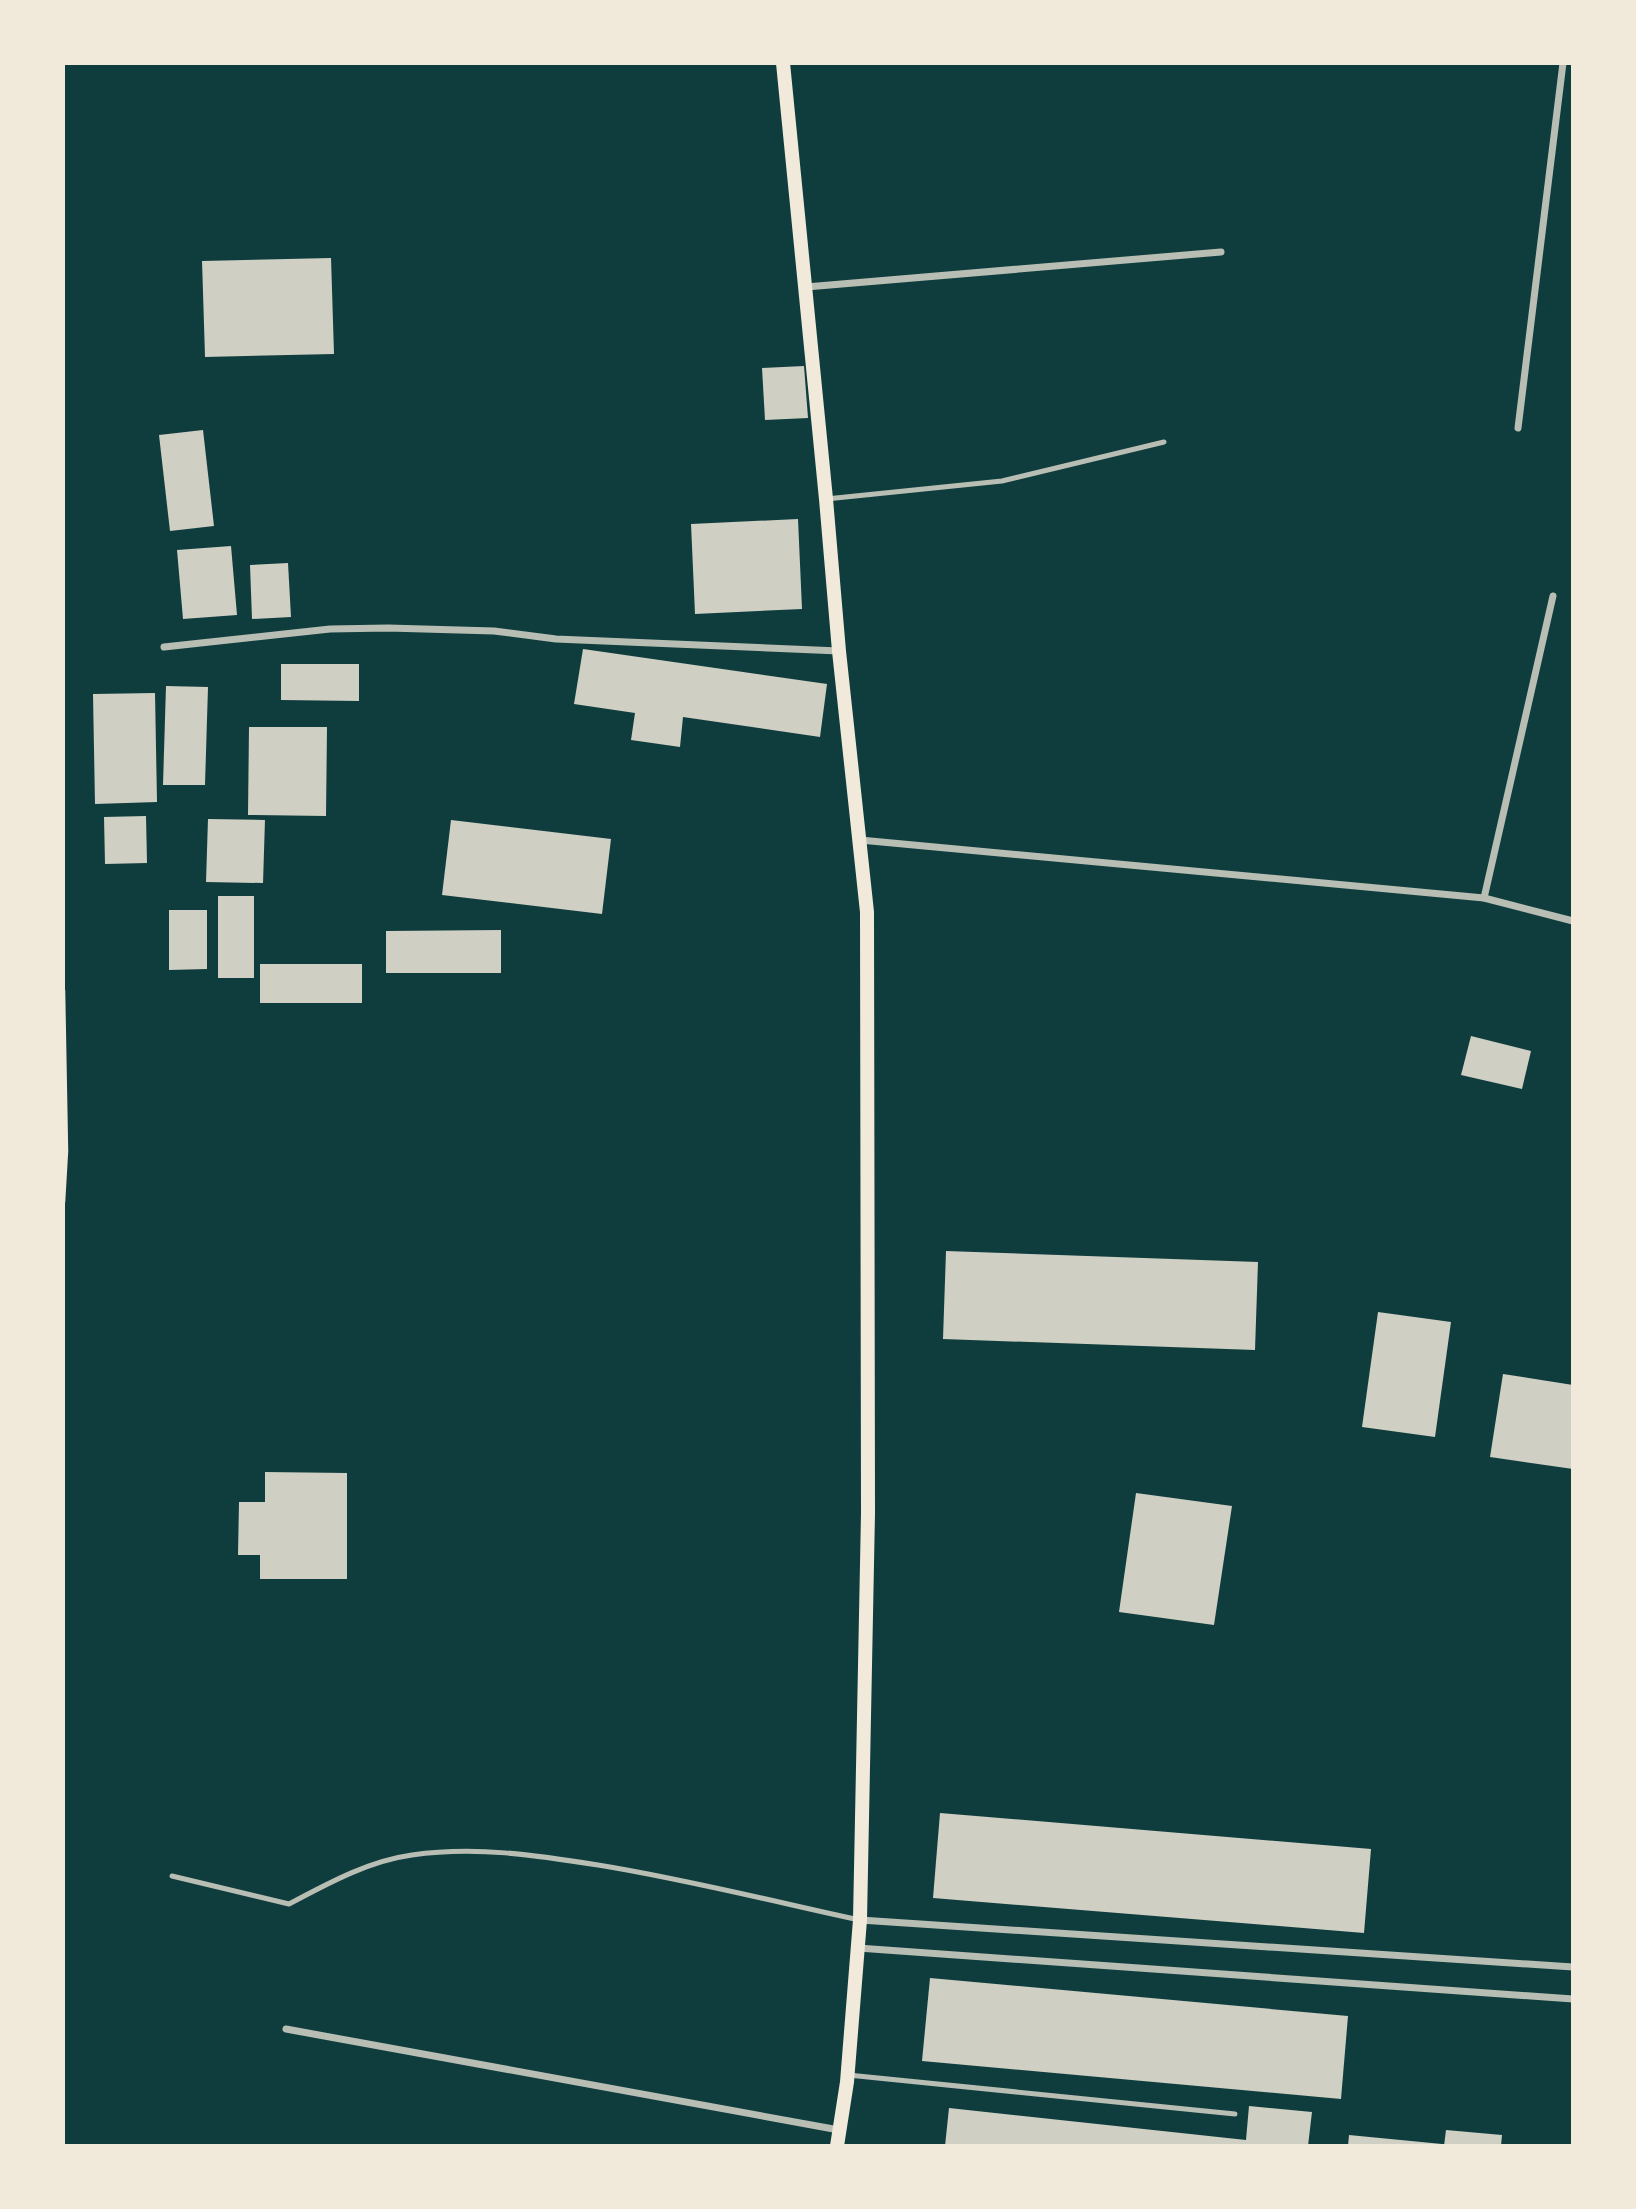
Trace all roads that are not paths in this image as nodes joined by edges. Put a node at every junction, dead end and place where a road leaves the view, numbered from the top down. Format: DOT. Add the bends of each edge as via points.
graph roads {
  1 [pos="783,63"];
  2 [pos="1563,63"];
  3 [pos="1221,251"];
  4 [pos="806,287"];
  5 [pos="1518,428"];
  6 [pos="1164,442"];
  7 [pos="826,499"];
  8 [pos="1553,596"];
  9 [pos="164,647"];
  10 [pos="839,651"];
  11 [pos="860,840"];
  12 [pos="1484,898"];
  13 [pos="1573,921"];
  14 [pos="172,1876"];
  15 [pos="860,1920"];
  16 [pos="858,1948"];
  17 [pos="1573,1967"];
  18 [pos="1573,1998"];
  19 [pos="286,2029"];
  20 [pos="848,2074"];
  21 [pos="1236,2114"];
  22 [pos="840,2131"];
  23 [pos="837,2146"];
  1 -- 4 [label="main road"];
  2 -- 5 [label="street"];
  3 -- 4 [label="street"];
  4 -- 7 [label="main road"];
  6 -- 7 [label="lane" via="1002,481"];
  7 -- 10 [label="main road"];
  8 -- 12 [label="street"];
  9 -- 10 [label="street" via="330,629 388,628"];
  10 -- 11 [label="main road"];
  11 -- 12 [label="street"];
  11 -- 15 [label="main road" via="867,912 869,1097 868,1513"];
  12 -- 13 [label="street"];
  14 -- 15 [label="lane" via="289,1904 349,1873 385,1862 473,1849 637,1871"];
  15 -- 16 [label="main road"];
  15 -- 17 [label="street"];
  16 -- 18 [label="street"];
  16 -- 20 [label="main road"];
  19 -- 22 [label="street"];
  20 -- 21 [label="lane"];
  20 -- 22 [label="main road"];
  22 -- 23 [label="main road"];
}
